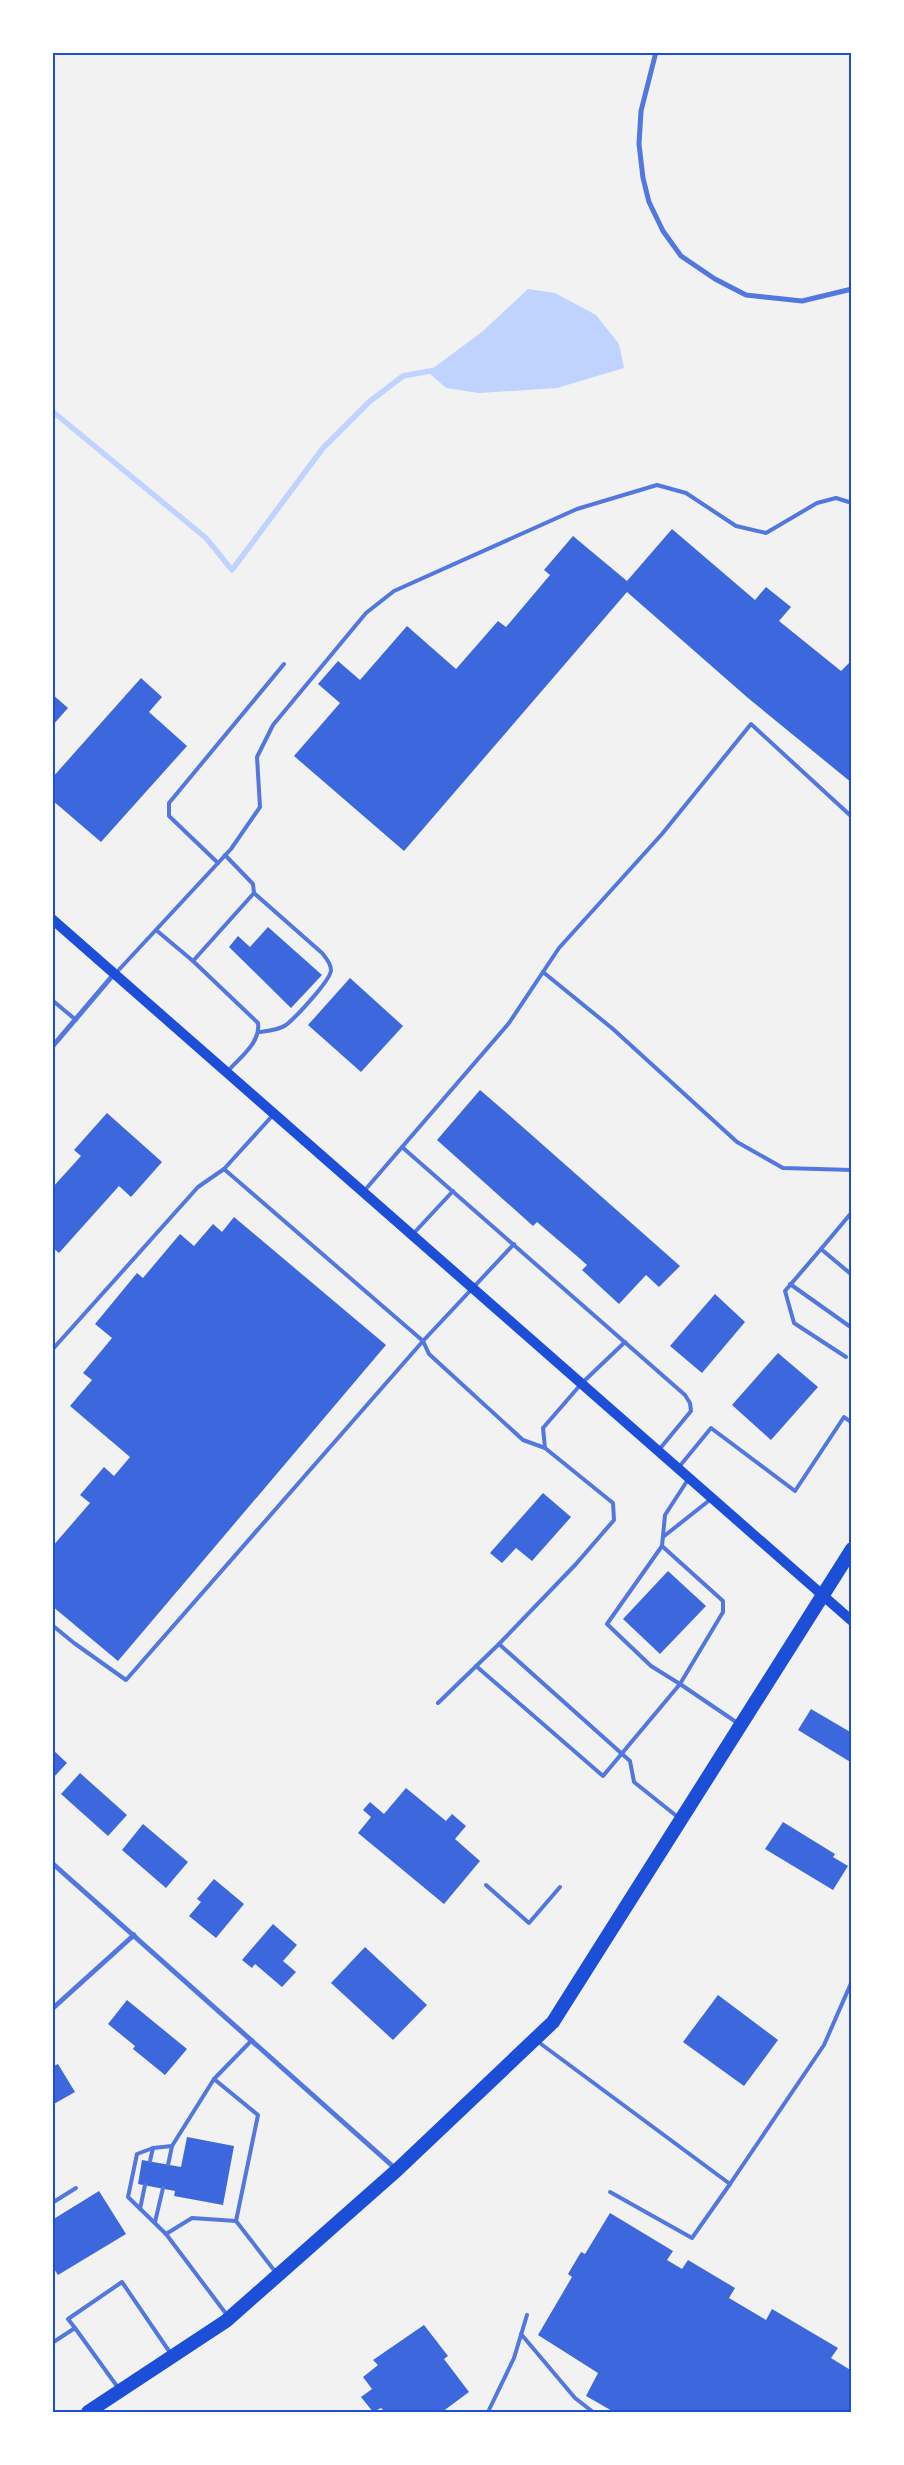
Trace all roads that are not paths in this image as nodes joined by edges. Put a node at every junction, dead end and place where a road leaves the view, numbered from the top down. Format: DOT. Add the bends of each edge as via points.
graph roads {
  1 [pos="656,52"];
  2 [pos="852,289"];
  3 [pos="852,503"];
  4 [pos="284,664"];
  5 [pos="852,817"];
  6 [pos="225,855"];
  7 [pos="218,863"];
  8 [pos="254,893"];
  9 [pos="52,919"];
  10 [pos="156,930"];
  11 [pos="193,961"];
  12 [pos="543,972"];
  13 [pos="115,974"];
  14 [pos="52,1000"];
  15 [pos="76,1020"];
  16 [pos="260,1032"];
  17 [pos="52,1047"];
  18 [pos="227,1072"];
  19 [pos="275,1114"];
  20 [pos="402,1146"];
  21 [pos="224,1169"];
  22 [pos="852,1170"];
  23 [pos="364,1191"];
  24 [pos="453,1191"];
  25 [pos="852,1212"];
  26 [pos="413,1234"];
  27 [pos="514,1244"];
  28 [pos="821,1250"];
  29 [pos="852,1275"];
  30 [pos="790,1284"];
  31 [pos="473,1287"];
  32 [pos="852,1328"];
  33 [pos="423,1341"];
  34 [pos="625,1342"];
  35 [pos="52,1350"];
  36 [pos="846,1357"];
  37 [pos="582,1384"];
  38 [pos="852,1423"];
  39 [pos="545,1448"];
  40 [pos="658,1451"];
  41 [pos="678,1468"];
  42 [pos="688,1478"];
  43 [pos="712,1498"];
  44 [pos="663,1537"];
  45 [pos="662,1546"];
  46 [pos="852,1550"];
  47 [pos="823,1596"];
  48 [pos="852,1621"];
  49 [pos="52,1625"];
  50 [pos="499,1644"];
  51 [pos="476,1666"];
  52 [pos="680,1684"];
  53 [pos="438,1703"];
  54 [pos="741,1725"];
  55 [pos="623,1754"];
  56 [pos="681,1819"];
  57 [pos="52,1863"];
  58 [pos="486,1885"];
  59 [pos="560,1887"];
  60 [pos="134,1935"];
  61 [pos="852,1981"];
  62 [pos="52,2009"];
  63 [pos="534,2039"];
  64 [pos="252,2040"];
  65 [pos="214,2079"];
  66 [pos="172,2146"];
  67 [pos="152,2148"];
  68 [pos="150,2162"];
  69 [pos="168,2165"];
  70 [pos="398,2170"];
  71 [pos="730,2184"];
  72 [pos="146,2185"];
  73 [pos="76,2188"];
  74 [pos="163,2188"];
  75 [pos="610,2192"];
  76 [pos="52,2203"];
  77 [pos="140,2209"];
  78 [pos="236,2221"];
  79 [pos="155,2222"];
  80 [pos="166,2234"];
  81 [pos="278,2275"];
  82 [pos="527,2315"];
  83 [pos="229,2318"];
  84 [pos="75,2328"];
  85 [pos="521,2334"];
  86 [pos="52,2343"];
  87 [pos="173,2356"];
  88 [pos="121,2391"];
  89 [pos="88,2412"];
  90 [pos="488,2412"];
  91 [pos="593,2412"];
  1 -- 2 [label="street" via="641,111 639,144 642,170 649,202 663,231 681,256 746,295 802,301"];
  3 -- 6 [label="lane" via="836,498 817,503 766,533 736,526 686,493 657,485 577,509 394,591 366,613 273,726 257,757 260,807"];
  4 -- 7 [label="lane" via="169,803 169,816"];
  5 -- 12 [label="lane" via="751,724 633,867 559,948"];
  6 -- 7 [label="lane"];
  6 -- 8 [label="lane" via="253,884"];
  7 -- 10 [label="lane"];
  8 -- 11 [label="lane"];
  8 -- 16 [label="lane" via="322,953 330,963 331,972 325,983 286,1025"];
  9 -- 13 [label="main road"];
  10 -- 11 [label="lane"];
  10 -- 13 [label="lane"];
  11 -- 16 [label="lane" via="258,1023"];
  12 -- 20 [label="lane" via="508,1023"];
  12 -- 22 [label="lane" via="613,1030 737,1142 783,1168"];
  13 -- 15 [label="street"];
  13 -- 18 [label="main road"];
  14 -- 15 [label="lane"];
  15 -- 17 [label="street"];
  16 -- 18 [label="lane"];
  18 -- 19 [label="main road"];
  19 -- 21 [label="lane"];
  19 -- 23 [label="main road"];
  20 -- 23 [label="lane"];
  20 -- 24 [label="lane"];
  21 -- 33 [label="lane"];
  21 -- 35 [label="lane" via="198,1187"];
  23 -- 26 [label="main road"];
  24 -- 26 [label="lane"];
  24 -- 27 [label="lane"];
  25 -- 28 [label="lane"];
  26 -- 31 [label="main road"];
  27 -- 31 [label="lane"];
  27 -- 34 [label="lane"];
  28 -- 29 [label="lane"];
  28 -- 30 [label="lane"];
  30 -- 32 [label="lane"];
  30 -- 36 [label="lane" via="785,1292 794,1323"];
  31 -- 33 [label="lane"];
  31 -- 37 [label="main road"];
  33 -- 39 [label="lane" via="429,1354 523,1440"];
  33 -- 49 [label="lane" via="126,1680"];
  34 -- 37 [label="lane"];
  34 -- 40 [label="lane" via="690,1403 691,1411"];
  37 -- 39 [label="lane" via="543,1428"];
  37 -- 40 [label="main road"];
  38 -- 41 [label="lane" via="844,1417 795,1491 711,1428"];
  39 -- 50 [label="lane" via="612,1503 614,1520"];
  40 -- 41 [label="main road"];
  41 -- 42 [label="main road"];
  42 -- 43 [label="main road"];
  42 -- 44 [label="lane" via="665,1515"];
  43 -- 44 [label="lane"];
  43 -- 47 [label="main road"];
  44 -- 45 [label="lane"];
  45 -- 52 [label="lane" via="723,1601 723,1612"];
  45 -- 52 [label="lane" via="607,1624 651,1666"];
  46 -- 47 [label="highway"];
  47 -- 48 [label="main road"];
  47 -- 54 [label="highway"];
  50 -- 51 [label="lane"];
  50 -- 55 [label="lane"];
  51 -- 53 [label="lane"];
  51 -- 55 [label="lane" via="603,1776"];
  52 -- 54 [label="lane"];
  52 -- 55 [label="lane"];
  54 -- 56 [label="highway"];
  55 -- 56 [label="lane" via="630,1761 634,1782"];
  56 -- 63 [label="highway" via="552,2022"];
  57 -- 60 [label="street"];
  58 -- 59 [label="lane" via="529,1923"];
  60 -- 62 [label="street"];
  60 -- 64 [label="street"];
  61 -- 71 [label="lane" via="824,2045"];
  63 -- 70 [label="highway"];
  63 -- 71 [label="lane"];
  64 -- 65 [label="lane"];
  64 -- 70 [label="street"];
  65 -- 66 [label="lane"];
  65 -- 78 [label="lane" via="258,2115"];
  66 -- 67 [label="lane"];
  66 -- 69 [label="lane"];
  67 -- 68 [label="lane"];
  67 -- 77 [label="lane" via="137,2154 128,2197"];
  70 -- 81 [label="highway"];
  71 -- 75 [label="lane" via="692,2238"];
  72 -- 77 [label="lane"];
  73 -- 76 [label="lane"];
  74 -- 79 [label="lane"];
  77 -- 79 [label="lane"];
  78 -- 80 [label="lane" via="192,2218"];
  78 -- 81 [label="lane"];
  79 -- 80 [label="lane"];
  80 -- 83 [label="lane"];
  81 -- 83 [label="highway"];
  82 -- 85 [label="lane"];
  83 -- 87 [label="highway"];
  84 -- 86 [label="lane"];
  84 -- 87 [label="lane" via="68,2319 122,2282"];
  84 -- 88 [label="lane"];
  85 -- 90 [label="lane" via="514,2358"];
  85 -- 91 [label="lane" via="575,2398"];
  87 -- 88 [label="highway"];
  88 -- 89 [label="highway"];
}
